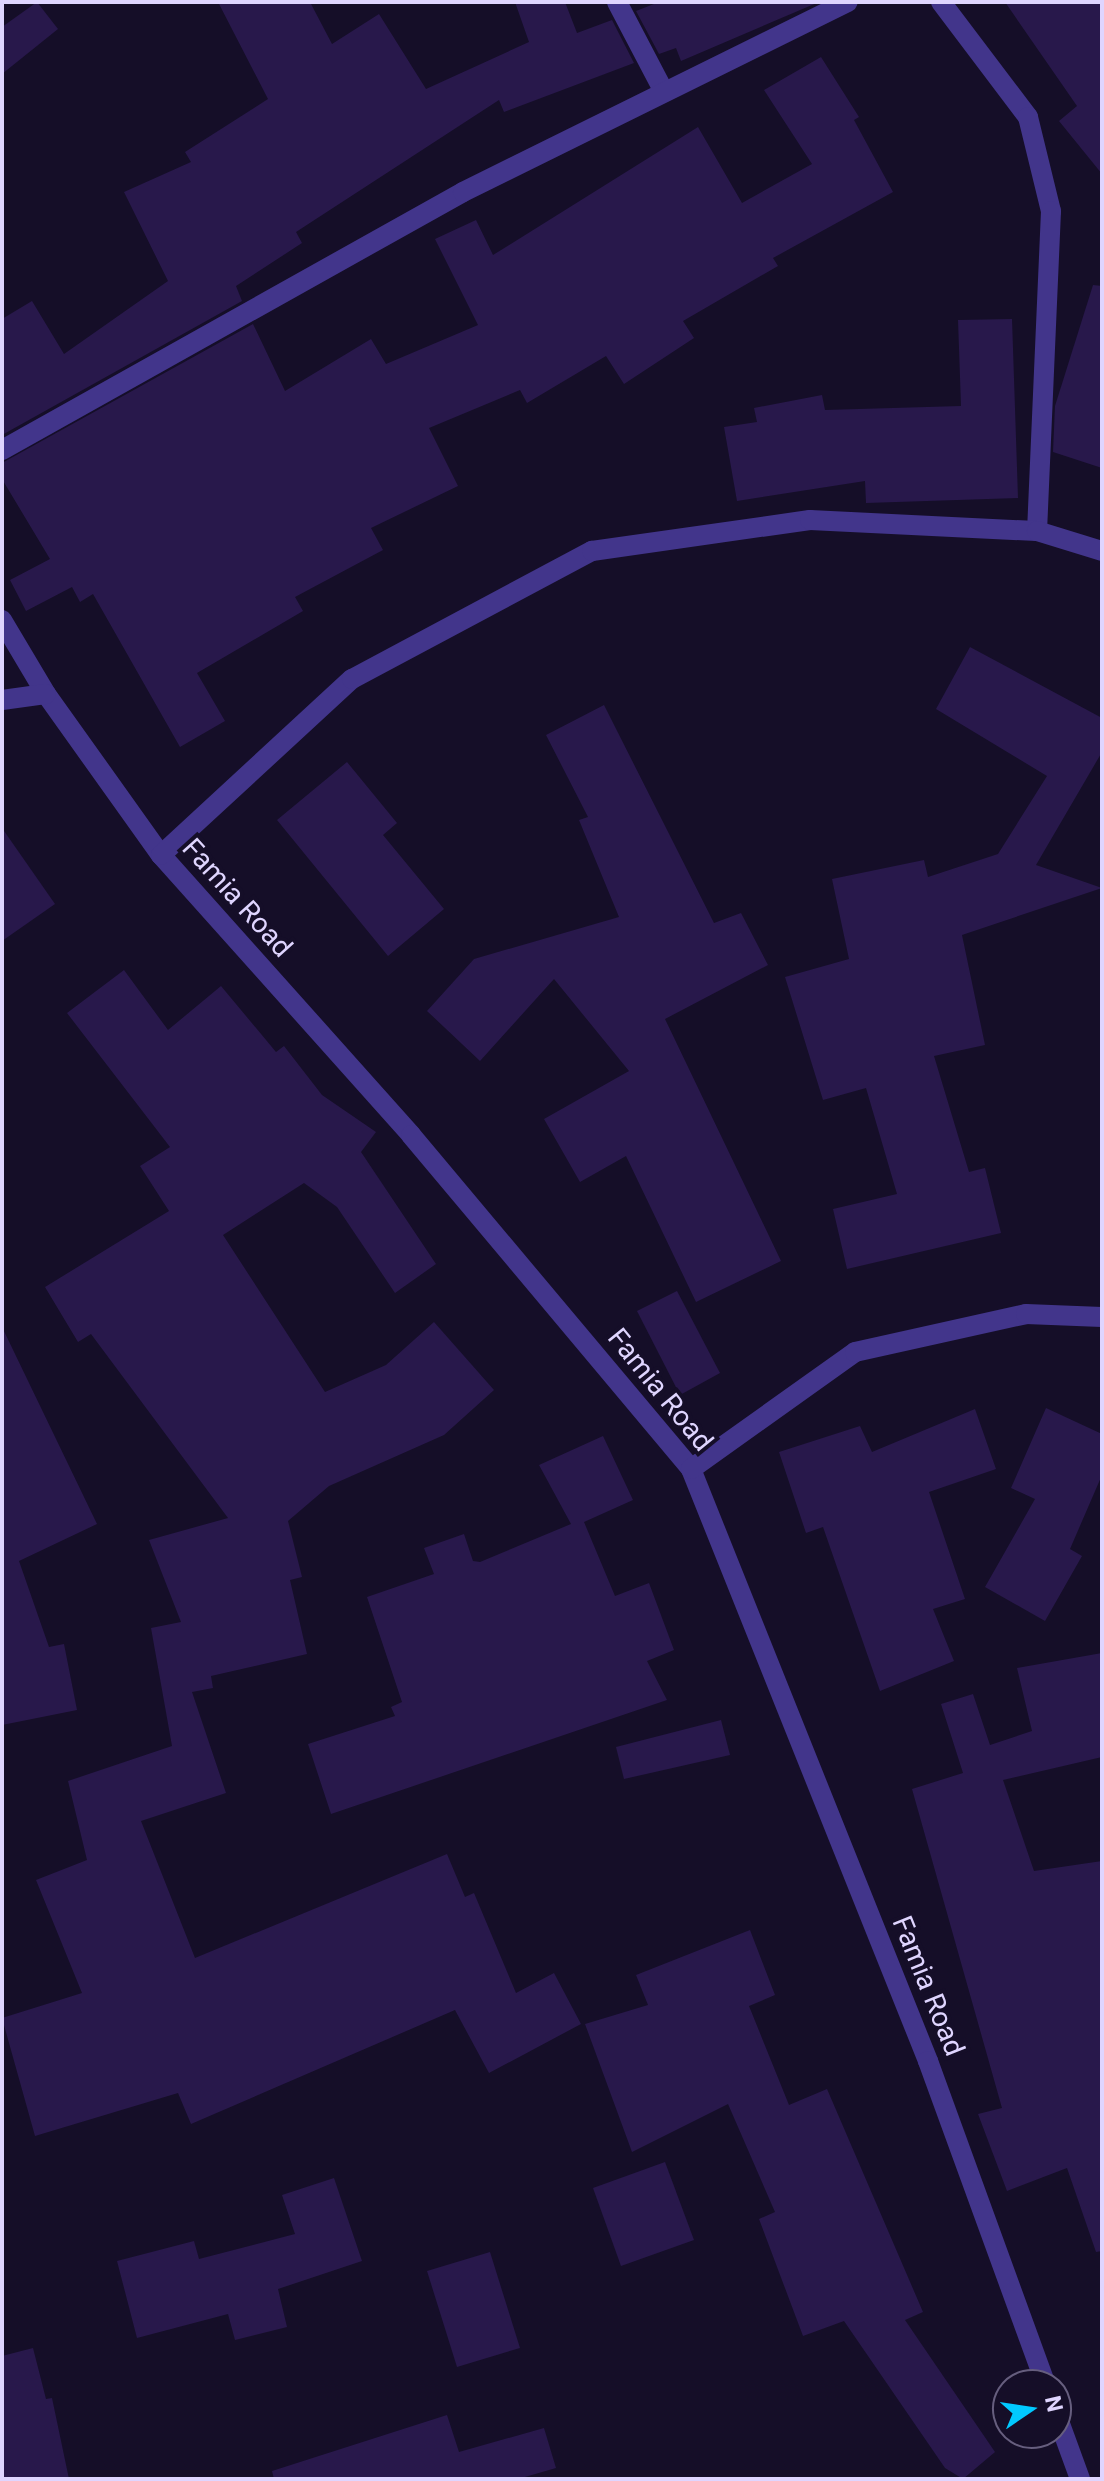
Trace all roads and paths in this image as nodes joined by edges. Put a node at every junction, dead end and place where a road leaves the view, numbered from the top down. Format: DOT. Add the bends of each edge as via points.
graph roads {
  1 [pos="617,2"];
  2 [pos="848,2"];
  3 [pos="941,2"];
  4 [pos="663,90"];
  5 [pos="2,450"];
  6 [pos="1037,531"];
  7 [pos="1102,551"];
  8 [pos="2,620"];
  9 [pos="46,694"];
  10 [pos="2,700"];
  11 [pos="161,855"];
  12 [pos="1102,1317"];
  13 [pos="691,1469"];
  14 [pos="1040,2369"];
  15 [pos="1069,2449"];
  16 [pos="1080,2479"];
  1 -- 4 [label="street"];
  2 -- 4 [label="street"];
  3 -- 6 [label="street" via="1028,117 1051,211"];
  4 -- 5 [label="street" via="463,192"];
  6 -- 7 [label="street"];
  6 -- 11 [label="street" via="810,520 592,551 352,679"];
  8 -- 9 [label="street, Famia Road"];
  9 -- 10 [label="street"];
  9 -- 11 [label="street, Famia Road"];
  11 -- 13 [label="street, Famia Road" via="411,1135"];
  12 -- 13 [label="street" via="1026,1314 855,1352"];
  13 -- 14 [label="street, Famia Road" via="928,2061"];
  15 -- 16 [label="street"];
}
